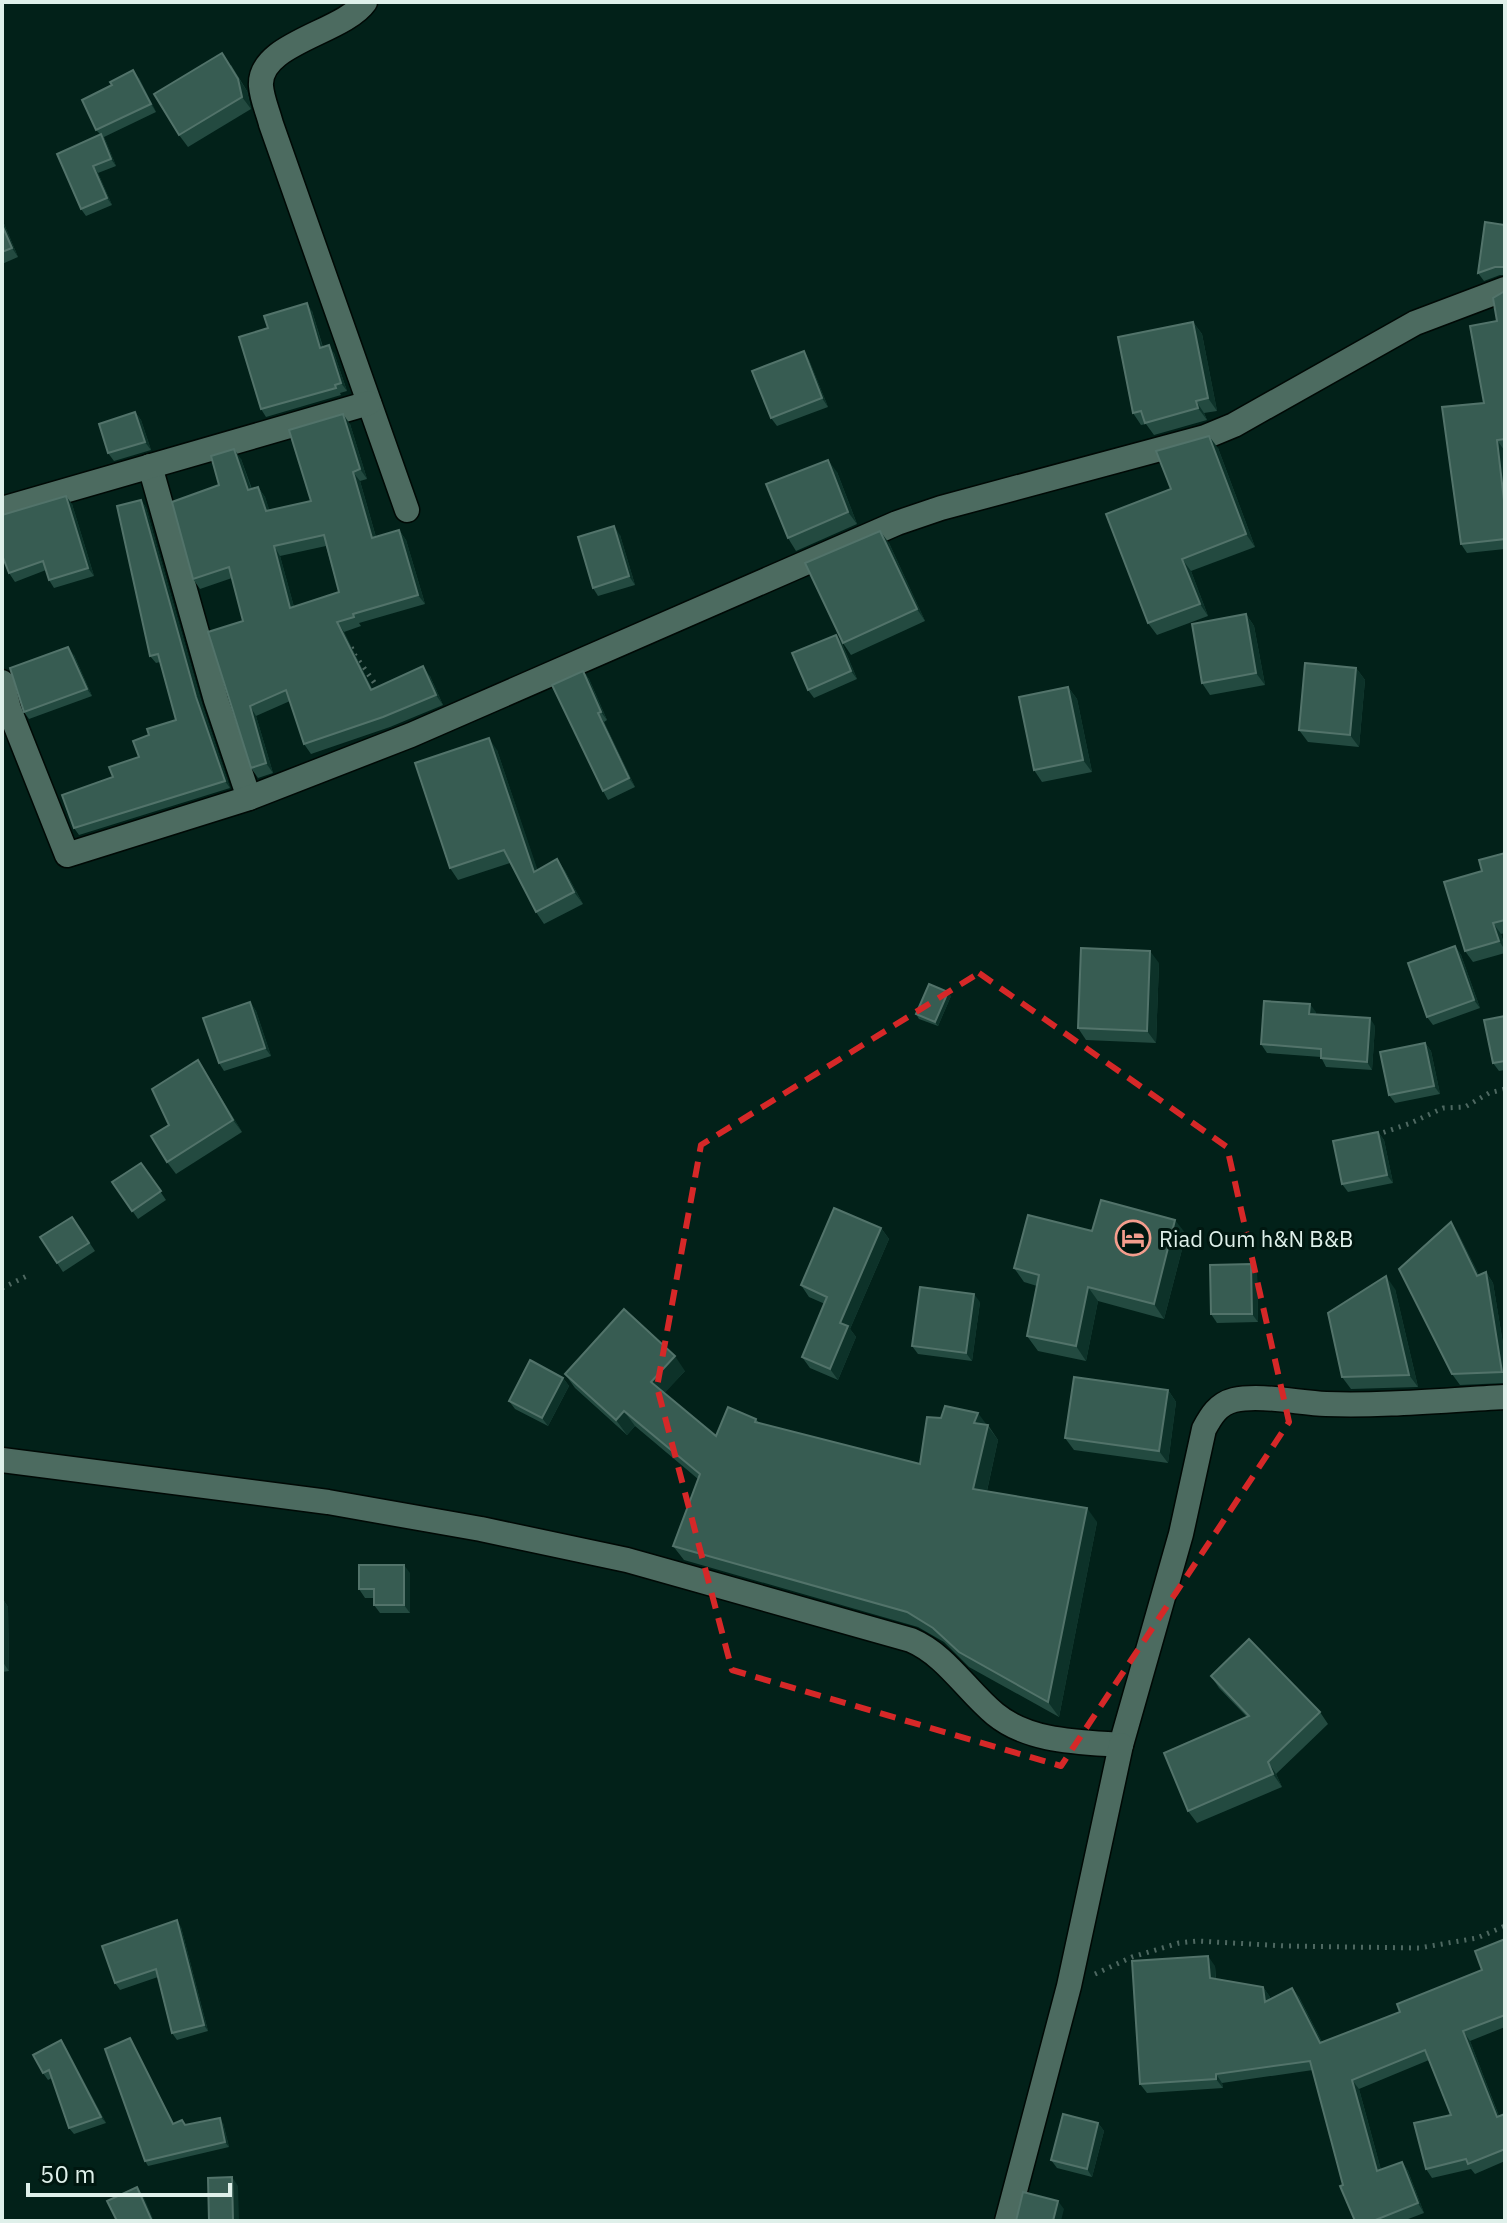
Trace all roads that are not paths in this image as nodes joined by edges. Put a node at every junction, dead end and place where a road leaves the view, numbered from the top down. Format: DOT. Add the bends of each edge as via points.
graph roads {
  1 [pos="365,2"];
  2 [pos="1505,289"];
  3 [pos="369,403"];
  4 [pos="150,466"];
  5 [pos="2,509"];
  6 [pos="407,510"];
  7 [pos="2,682"];
  8 [pos="249,798"];
  9 [pos="1505,1397"];
  10 [pos="2,1460"];
  11 [pos="1121,1745"];
  12 [pos="1007,2221"];
  1 -- 3 [label="street" via="344,21 274,57 261,86"];
  2 -- 8 [label="street" via="1415,323 1234,425 897,523 411,735"];
  3 -- 4 [label="street"];
  3 -- 6 [label="street"];
  4 -- 5 [label="street"];
  4 -- 8 [label="street"];
  7 -- 8 [label="street" via="67,855"];
  9 -- 11 [label="street" via="1400,1404 1243,1399 1220,1406 1204,1429 1181,1534"];
  10 -- 11 [label="street" via="328,1502 627,1560 911,1640 944,1662 1008,1724 1046,1737"];
  11 -- 12 [label="street" via="1069,1986"];
}
